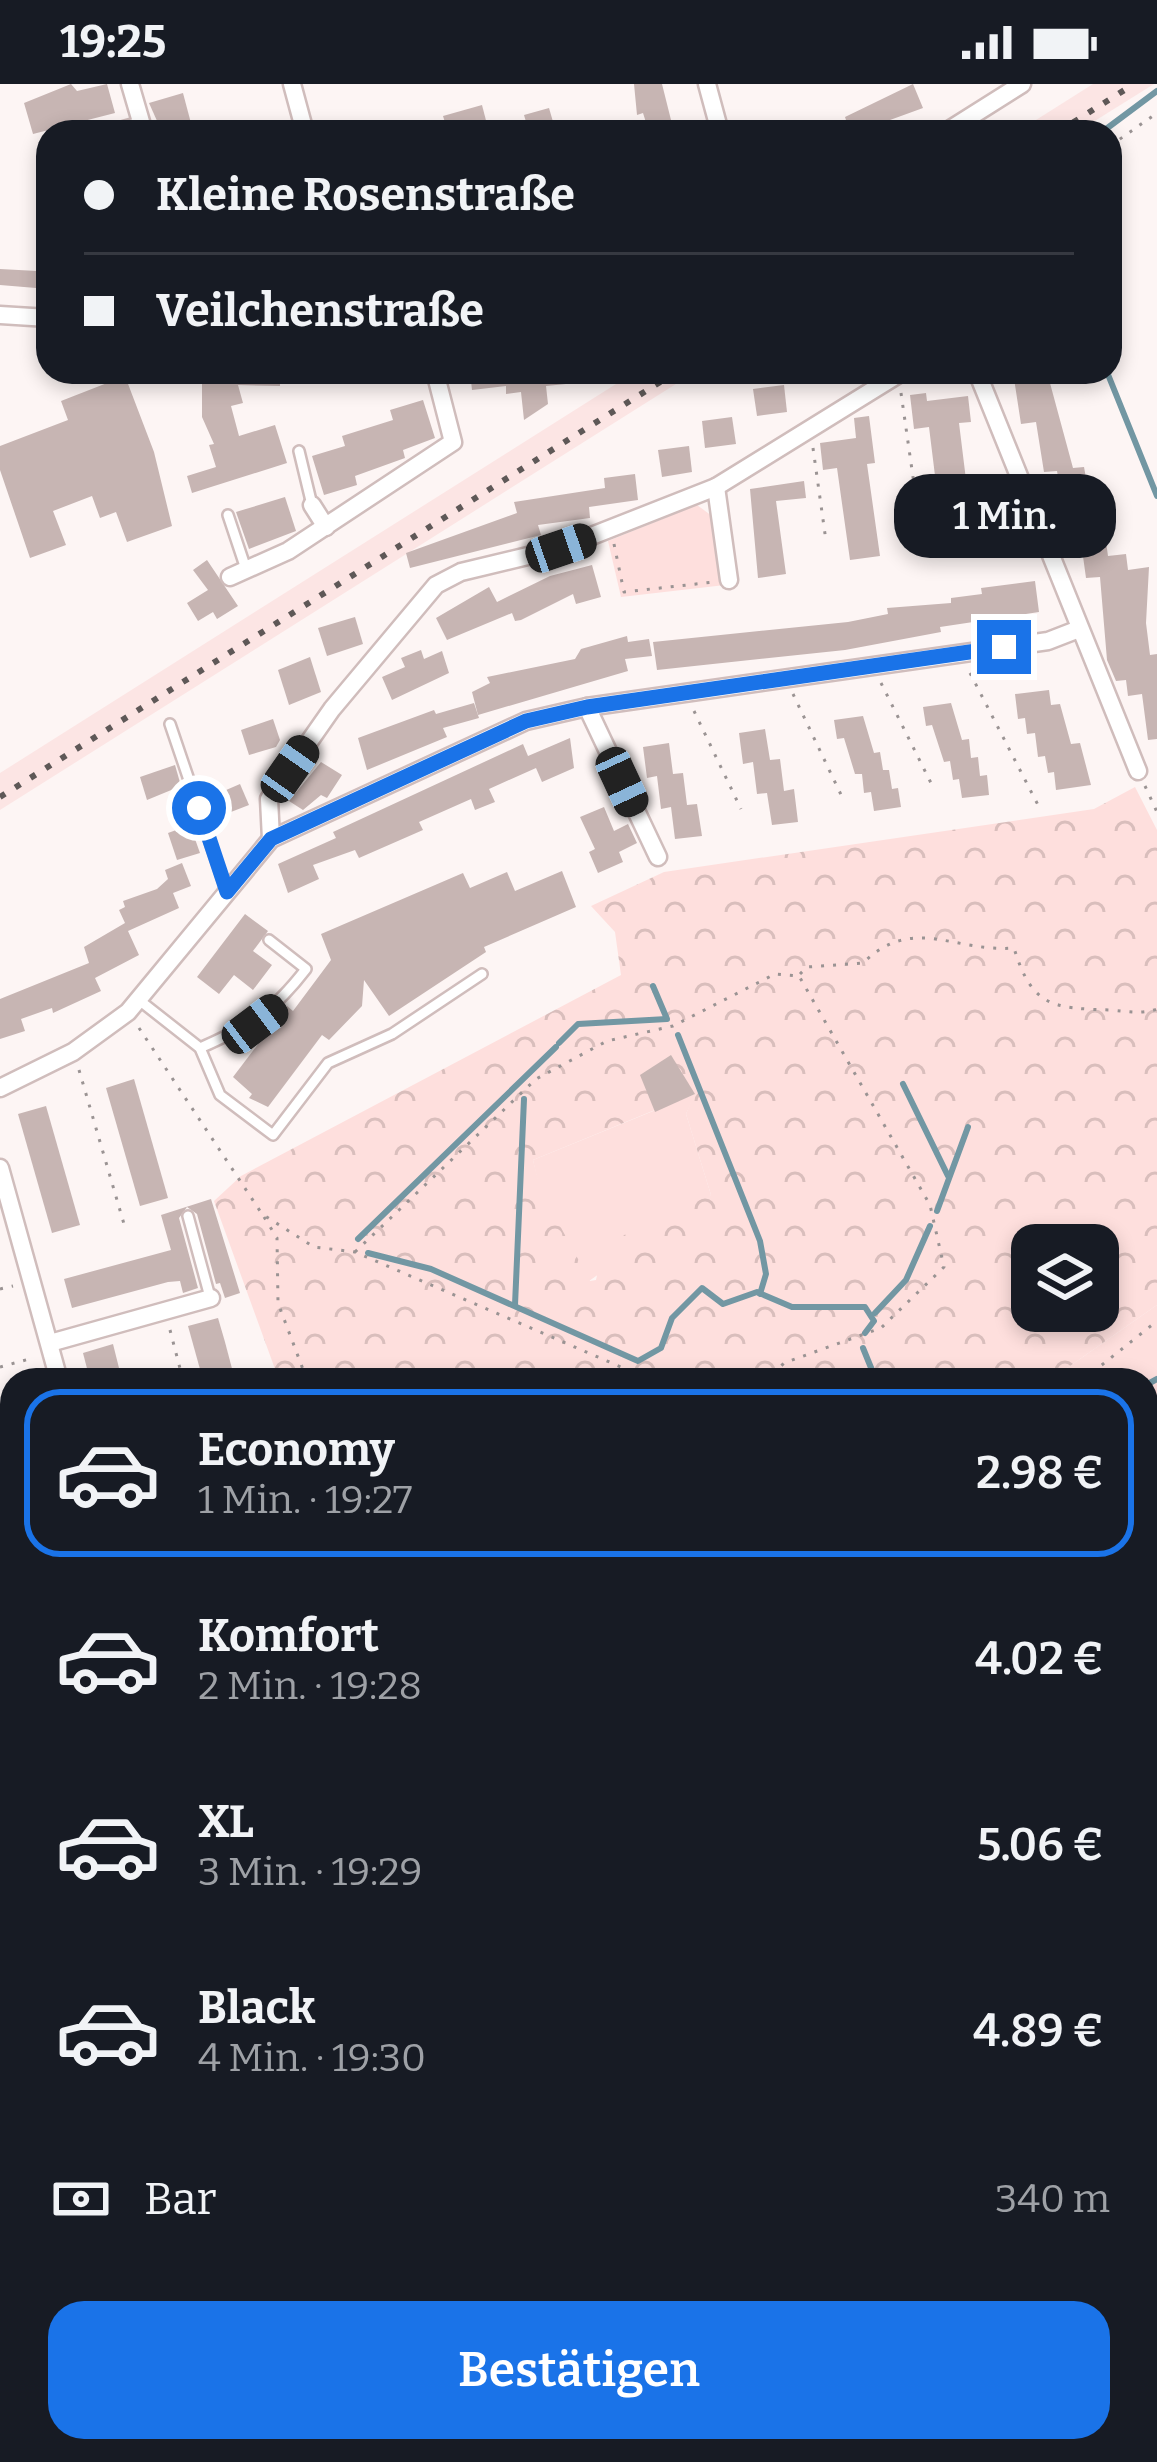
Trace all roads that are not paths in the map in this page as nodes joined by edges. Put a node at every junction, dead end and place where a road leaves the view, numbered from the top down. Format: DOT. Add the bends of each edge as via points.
graph roads {
  1 [pos="130,84"];
  2 [pos="292,84"];
  3 [pos="706,84"];
  4 [pos="1022,84"];
  5 [pos="140,120"];
  6 [pos="302,120"];
  7 [pos="716,120"];
  8 [pos="965,120"];
  9 [pos="0,315"];
  10 [pos="36,317"];
  11 [pos="438,384"];
  12 [pos="882,384"];
  13 [pos="982,384"];
  14 [pos="299,451"];
  15 [pos="716,487"];
  16 [pos="311,505"];
  17 [pos="228,515"];
  18 [pos="326,527"];
  19 [pos="238,573"];
  20 [pos="729,580"];
  21 [pos="1079,629"];
  22 [pos="587,707"];
  23 [pos="170,724"];
  24 [pos="1138,771"];
  25 [pos="271,839"];
  26 [pos="658,857"];
  27 [pos="227,892"];
  28 [pos="269,940"];
  29 [pos="482,974"];
  30 [pos="134,1006"];
  31 [pos="200,1048"];
  32 [pos="0,1088"];
  33 [pos="0,1168"];
  34 [pos="188,1216"];
  35 [pos="211,1298"];
  36 [pos="51,1348"];
  37 [pos="56,1368"];
  1 -- 5 [label="street"];
  2 -- 6 [label="street"];
  3 -- 7 [label="street"];
  4 -- 8 [label="street"];
  9 -- 10 [label="street"];
  11 -- 18 [label="street" via="453,442"];
  12 -- 15 [label="street"];
  13 -- 21 [label="street"];
  14 -- 16 [label="lane"];
  15 -- 20 [label="street"];
  15 -- 25 [label="street" via="610,531 460,572 416,603 269,799"];
  16 -- 18 [label="street"];
  17 -- 19 [label="lane"];
  18 -- 19 [label="street"];
  21 -- 22 [label="street" via="1048,640"];
  21 -- 24 [label="street"];
  22 -- 25 [label="street" via="526,721"];
  22 -- 26 [label="street"];
  23 -- 27 [label="lane"];
  25 -- 27 [label="street"];
  27 -- 30 [label="street"];
  28 -- 31 [label="lane" via="306,970 255,1024"];
  29 -- 31 [label="lane" via="392,1034 328,1063 273,1136 220,1095"];
  30 -- 31 [label="lane"];
  30 -- 32 [label="street" via="74,1052"];
  33 -- 36 [label="street"];
  34 -- 35 [label="lane"];
  35 -- 36 [label="street"];
  36 -- 37 [label="street"];
}
